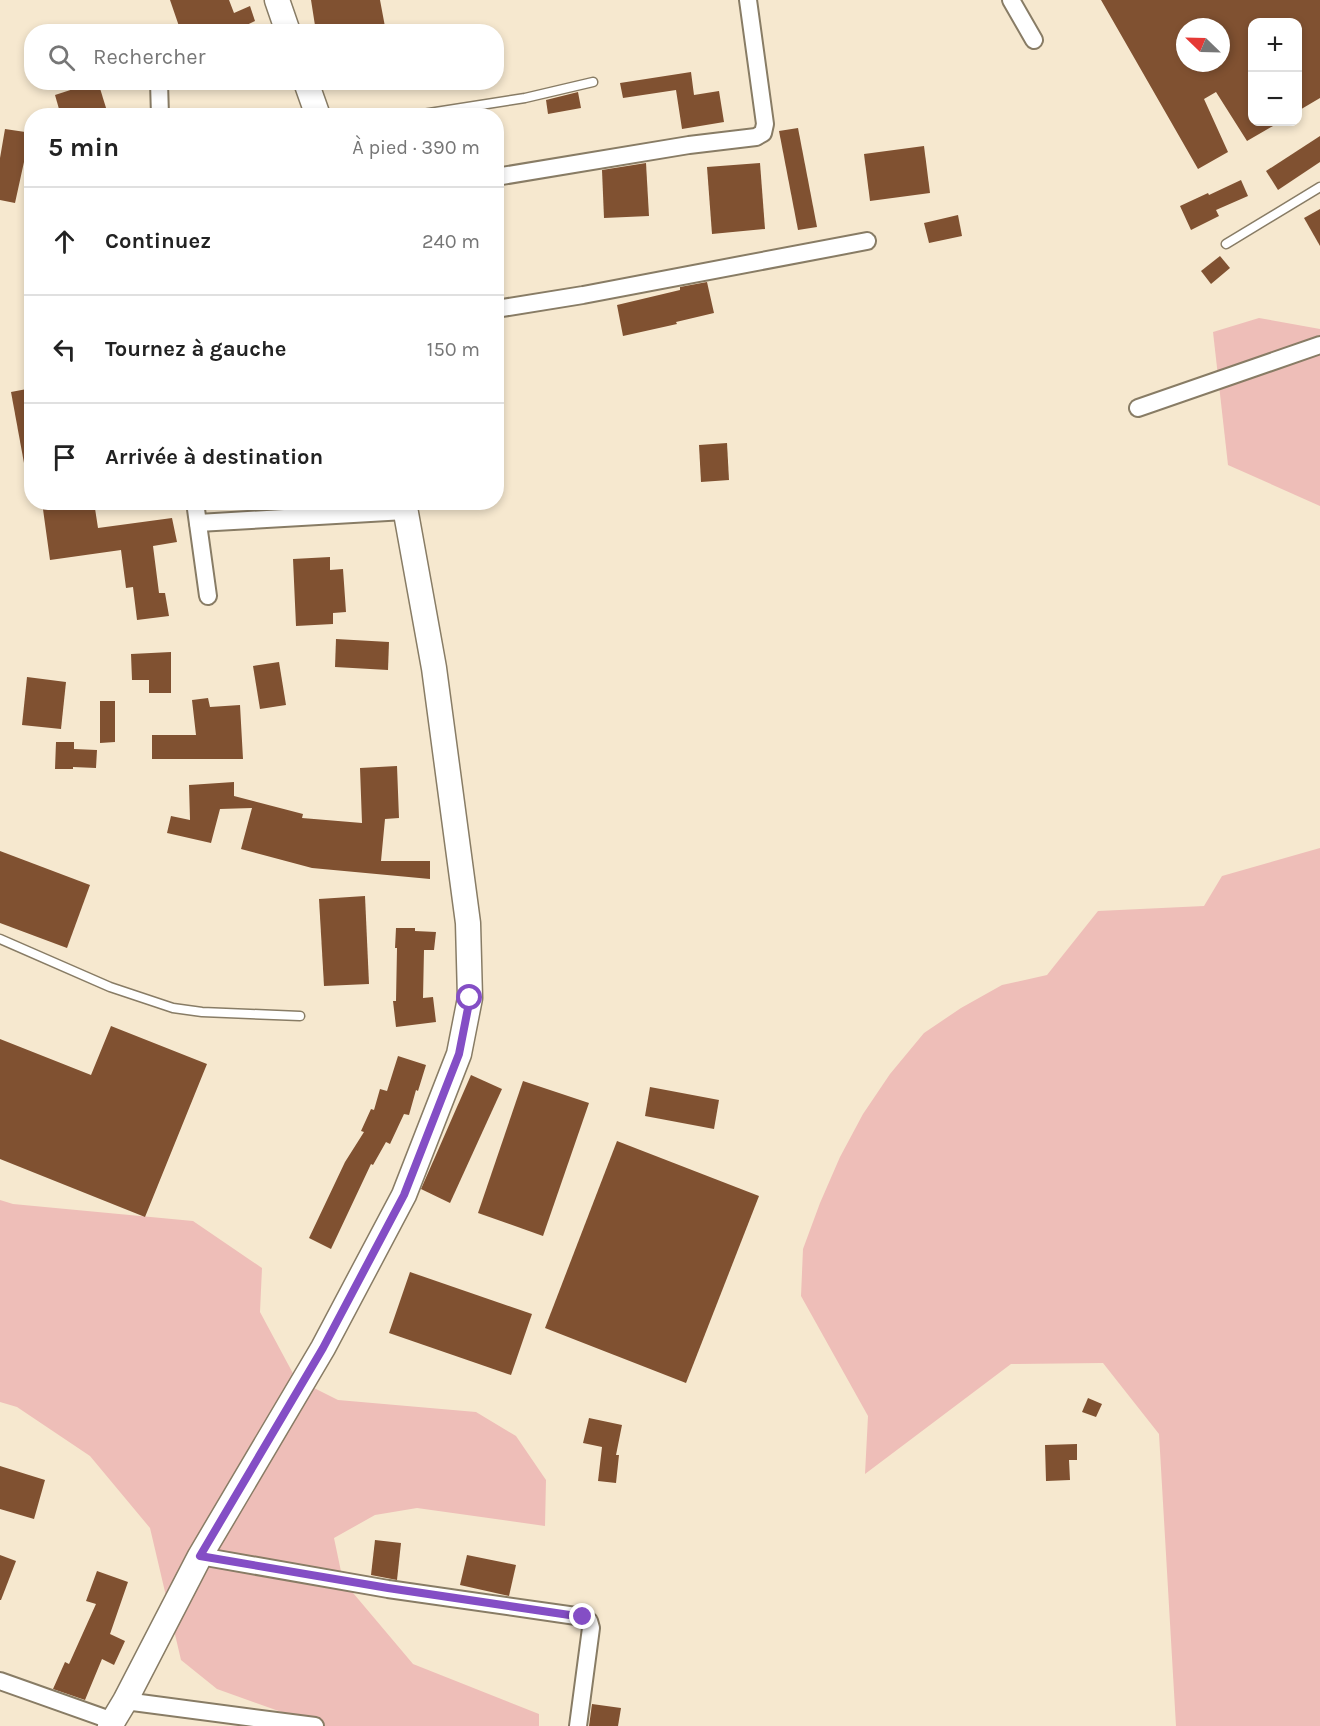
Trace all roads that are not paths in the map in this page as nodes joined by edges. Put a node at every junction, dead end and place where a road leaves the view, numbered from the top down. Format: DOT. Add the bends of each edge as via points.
graph roads {
  1 [pos="277,0"];
  2 [pos="748,0"];
  3 [pos="1011,0"];
  4 [pos="285,24"];
  5 [pos="1034,40"];
  6 [pos="593,82"];
  7 [pos="159,90"];
  8 [pos="309,90"];
  9 [pos="160,108"];
  10 [pos="315,108"];
  11 [pos="461,108"];
  12 [pos="504,176"];
  13 [pos="1320,187"];
  14 [pos="867,241"];
  15 [pos="1226,244"];
  16 [pos="504,308"];
  17 [pos="1320,345"];
  18 [pos="1138,408"];
  19 [pos="196,510"];
  20 [pos="366,510"];
  21 [pos="406,510"];
  22 [pos="198,523"];
  23 [pos="208,596"];
  24 [pos="0,939"];
  25 [pos="300,1016"];
  26 [pos="200,1556"];
  27 [pos="0,1681"];
  28 [pos="116,1716"];
  29 [pos="315,1726"];
  30 [pos="578,1726"];
  1 -- 4 [label="main road"];
  2 -- 12 [label="street" via="765,124 762,133"];
  3 -- 5 [label="street"];
  6 -- 11 [label="lane"];
  7 -- 9 [label="street"];
  8 -- 10 [label="main road"];
  13 -- 15 [label="lane"];
  14 -- 16 [label="street"];
  17 -- 18 [label="street"];
  19 -- 22 [label="street"];
  20 -- 22 [label="street"];
  21 -- 26 [label="main road" via="434,668 468,923 470,998 459,1054 404,1195 323,1348"];
  22 -- 23 [label="street"];
  24 -- 25 [label="lane" via="110,987 173,1008"];
  26 -- 28 [label="main road"];
  26 -- 30 [label="street" via="583,1617 591,1628"];
  27 -- 28 [label="street"];
  28 -- 29 [label="street"];
}
